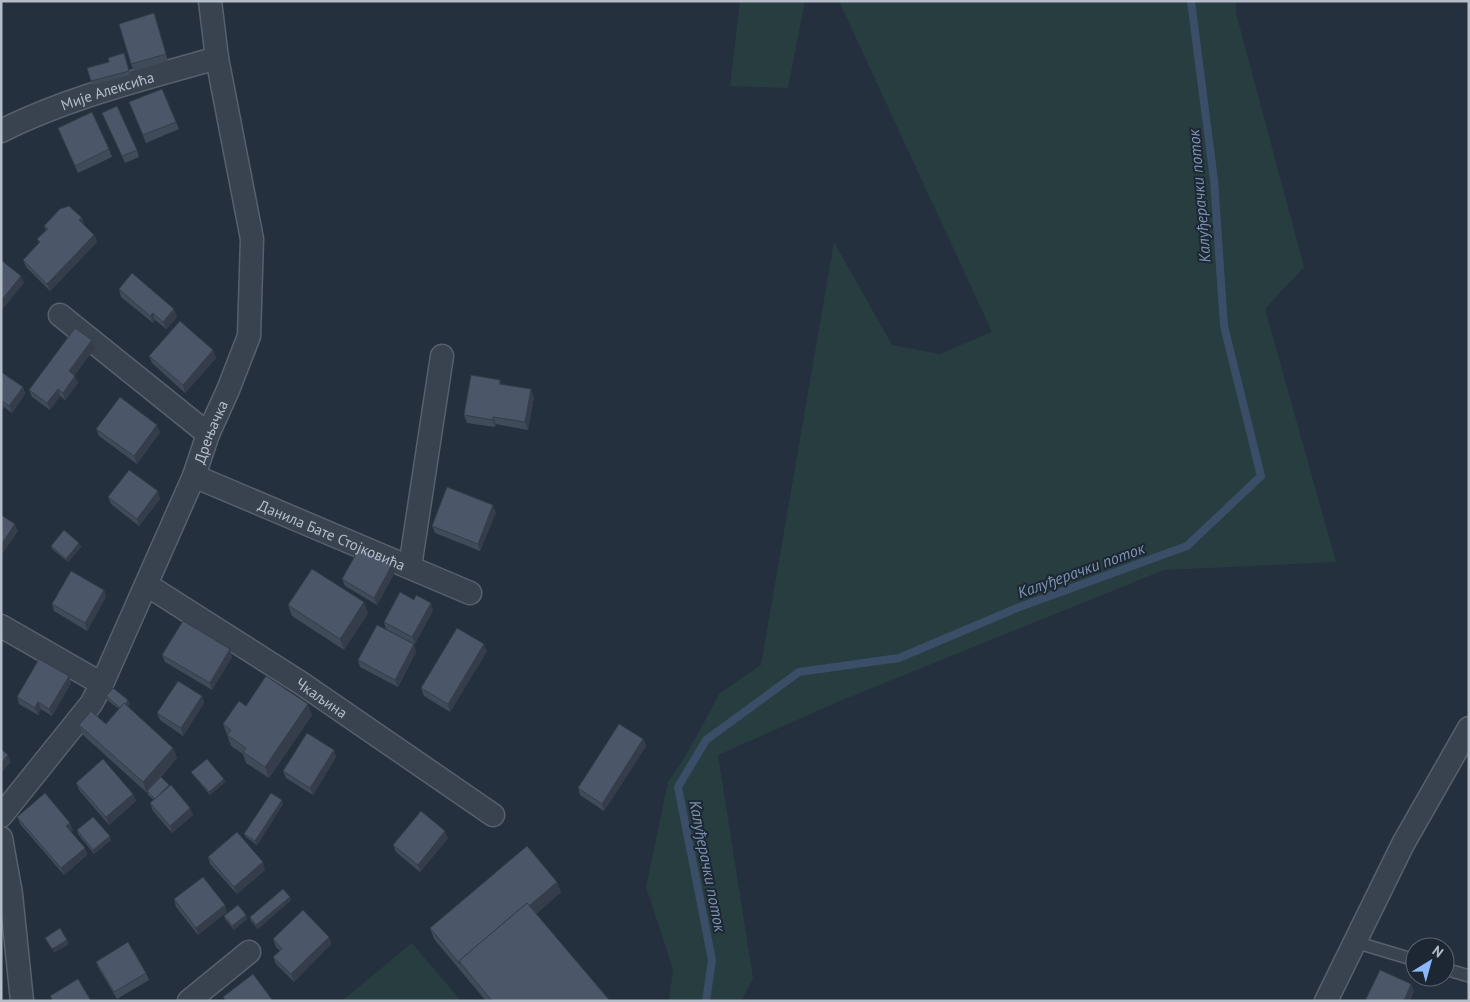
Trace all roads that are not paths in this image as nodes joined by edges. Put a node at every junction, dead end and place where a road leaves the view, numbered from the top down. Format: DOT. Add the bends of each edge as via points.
graph roads {
  1 [pos="210,1"];
  2 [pos="217,58"];
  3 [pos="1,131"];
  4 [pos="60,315"];
  5 [pos="442,356"];
  6 [pos="208,434"];
  7 [pos="194,476"];
  8 [pos="410,568"];
  9 [pos="146,585"];
  10 [pos="470,593"];
  11 [pos="1,626"];
  12 [pos="102,684"];
  13 [pos="1469,728"];
  14 [pos="493,815"];
  15 [pos="1,816"];
  16 [pos="1,838"];
  17 [pos="1355,942"];
  18 [pos="249,952"];
  19 [pos="1405,957"];
  20 [pos="1455,972"];
  21 [pos="1469,976"];
  22 [pos="22,1001"];
  23 [pos="189,1001"];
  24 [pos="1326,1001"];
  1 -- 2 [label="street, Дрењачка"];
  2 -- 3 [label="street, Мије Алексића" via="85,96"];
  2 -- 6 [label="street, Дрењачка" via="252,238 249,336"];
  4 -- 6 [label="street"];
  5 -- 8 [label="street"];
  6 -- 7 [label="street, Дрењачка"];
  7 -- 8 [label="street, Данила Бате Стојковића"];
  7 -- 9 [label="street, Дрењачка"];
  8 -- 10 [label="street, Данила Бате Стојковића"];
  9 -- 12 [label="street, Дрењачка"];
  9 -- 14 [label="street, Чкаљина" via="301,683"];
  11 -- 12 [label="street"];
  12 -- 15 [label="street, Дрењачка" via="90,704"];
  13 -- 17 [label="street" via="1403,844"];
  16 -- 22 [label="street" via="11,894"];
  17 -- 19 [label="lane"];
  17 -- 24 [label="street"];
  18 -- 23 [label="street"];
  20 -- 21 [label="lane"];
}
